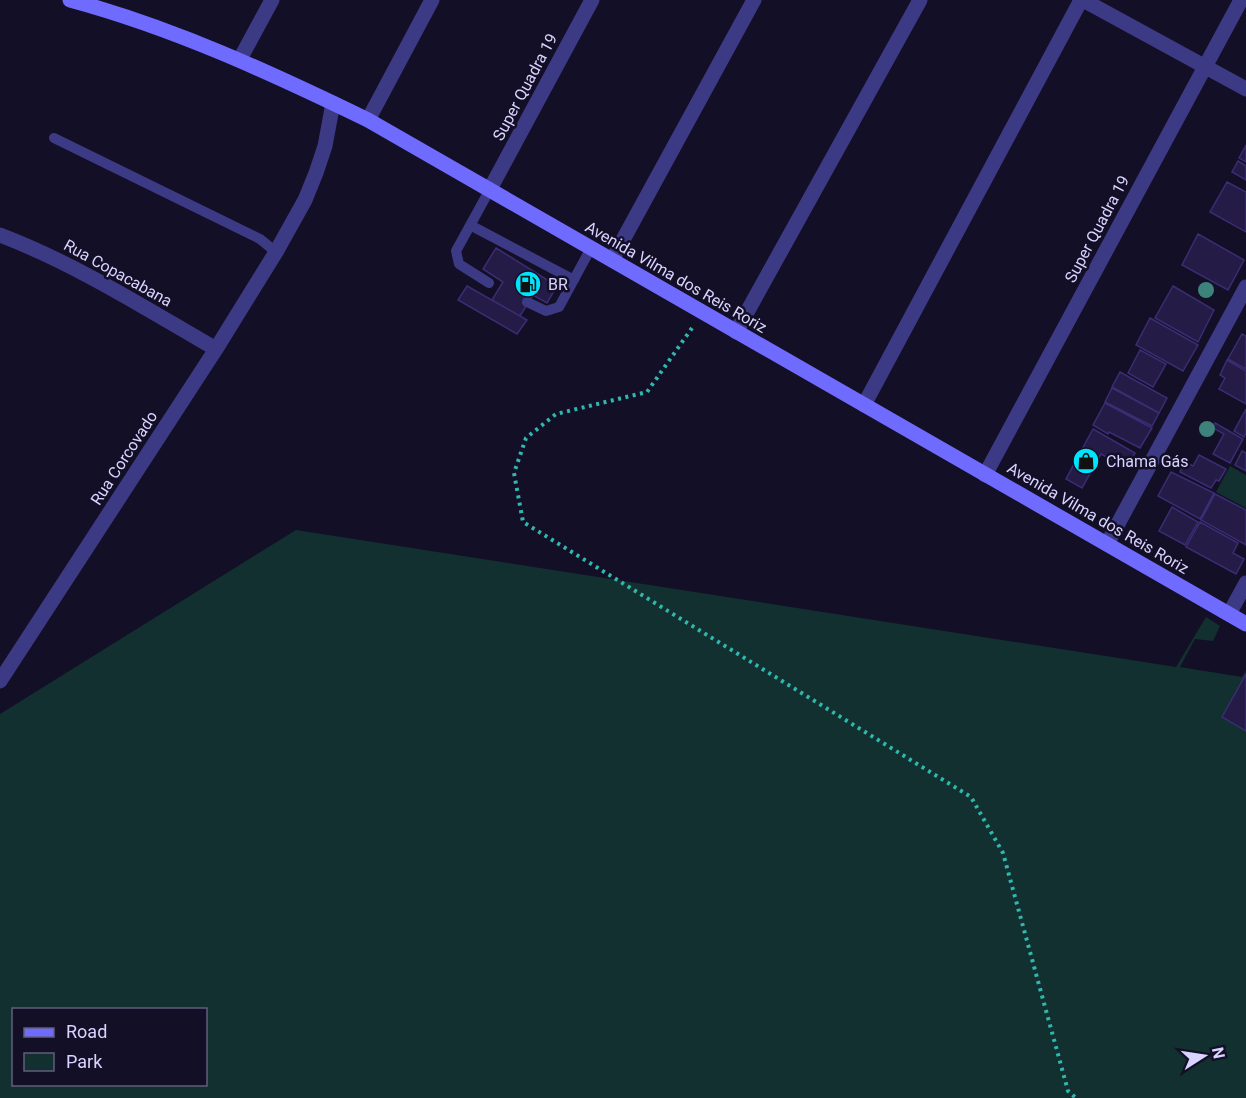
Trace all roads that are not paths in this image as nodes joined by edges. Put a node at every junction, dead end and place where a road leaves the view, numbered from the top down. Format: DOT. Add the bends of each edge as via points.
graph roads {
  1 [pos="70,0"];
  2 [pos="272,0"];
  3 [pos="432,0"];
  4 [pos="592,0"];
  5 [pos="754,0"];
  6 [pos="920,0"];
  7 [pos="1082,0"];
  8 [pos="1241,0"];
  9 [pos="105,4"];
  10 [pos="240,59"];
  11 [pos="1205,66"];
  12 [pos="1246,89"];
  13 [pos="333,103"];
  14 [pos="368,120"];
  15 [pos="54,138"];
  16 [pos="489,191"];
  17 [pos="470,225"];
  18 [pos="0,235"];
  19 [pos="591,248"];
  20 [pos="276,252"];
  21 [pos="612,260"];
  22 [pos="574,280"];
  23 [pos="489,283"];
  24 [pos="1246,287"];
  25 [pos="527,302"];
  26 [pos="736,332"];
  27 [pos="216,349"];
  28 [pos="864,405"];
  29 [pos="985,475"];
  30 [pos="1107,544"];
  31 [pos="1246,583"];
  32 [pos="1229,614"];
  33 [pos="1246,624"];
  34 [pos="0,681"];
  1 -- 9 [label="main road, Avenida Vilma dos Reis Roriz"];
  2 -- 10 [label="street"];
  3 -- 14 [label="street"];
  4 -- 16 [label="street, Super Quadra 19"];
  5 -- 21 [label="street"];
  6 -- 26 [label="street"];
  7 -- 11 [label="street"];
  7 -- 28 [label="street"];
  8 -- 11 [label="street, Super Quadra 19"];
  9 -- 10 [label="main road, Avenida Vilma dos Reis Roriz"];
  10 -- 13 [label="main road, Avenida Vilma dos Reis Roriz"];
  11 -- 12 [label="street"];
  11 -- 29 [label="street, Super Quadra 19"];
  13 -- 14 [label="main road, Avenida Vilma dos Reis Roriz"];
  13 -- 20 [label="street, Rua Corcovado" via="316,174"];
  14 -- 16 [label="main road, Avenida Vilma dos Reis Roriz"];
  15 -- 20 [label="lane" via="260,239"];
  16 -- 17 [label="lane"];
  16 -- 19 [label="main road, Avenida Vilma dos Reis Roriz"];
  17 -- 22 [label="lane"];
  17 -- 23 [label="lane" via="458,245 456,258 465,269"];
  18 -- 27 [label="street, Rua Copacabana" via="78,269"];
  19 -- 21 [label="main road, Avenida Vilma dos Reis Roriz"];
  19 -- 22 [label="lane"];
  20 -- 27 [label="street, Rua Corcovado"];
  21 -- 26 [label="main road, Avenida Vilma dos Reis Roriz"];
  22 -- 25 [label="lane" via="553,310"];
  24 -- 30 [label="street"];
  26 -- 28 [label="main road, Avenida Vilma dos Reis Roriz"];
  27 -- 34 [label="street, Rua Corcovado"];
  28 -- 29 [label="main road, Avenida Vilma dos Reis Roriz"];
  29 -- 30 [label="main road, Avenida Vilma dos Reis Roriz"];
  30 -- 32 [label="main road, Avenida Vilma dos Reis Roriz"];
  31 -- 32 [label="street"];
  32 -- 33 [label="main road, Avenida Vilma dos Reis Roriz"];
}
